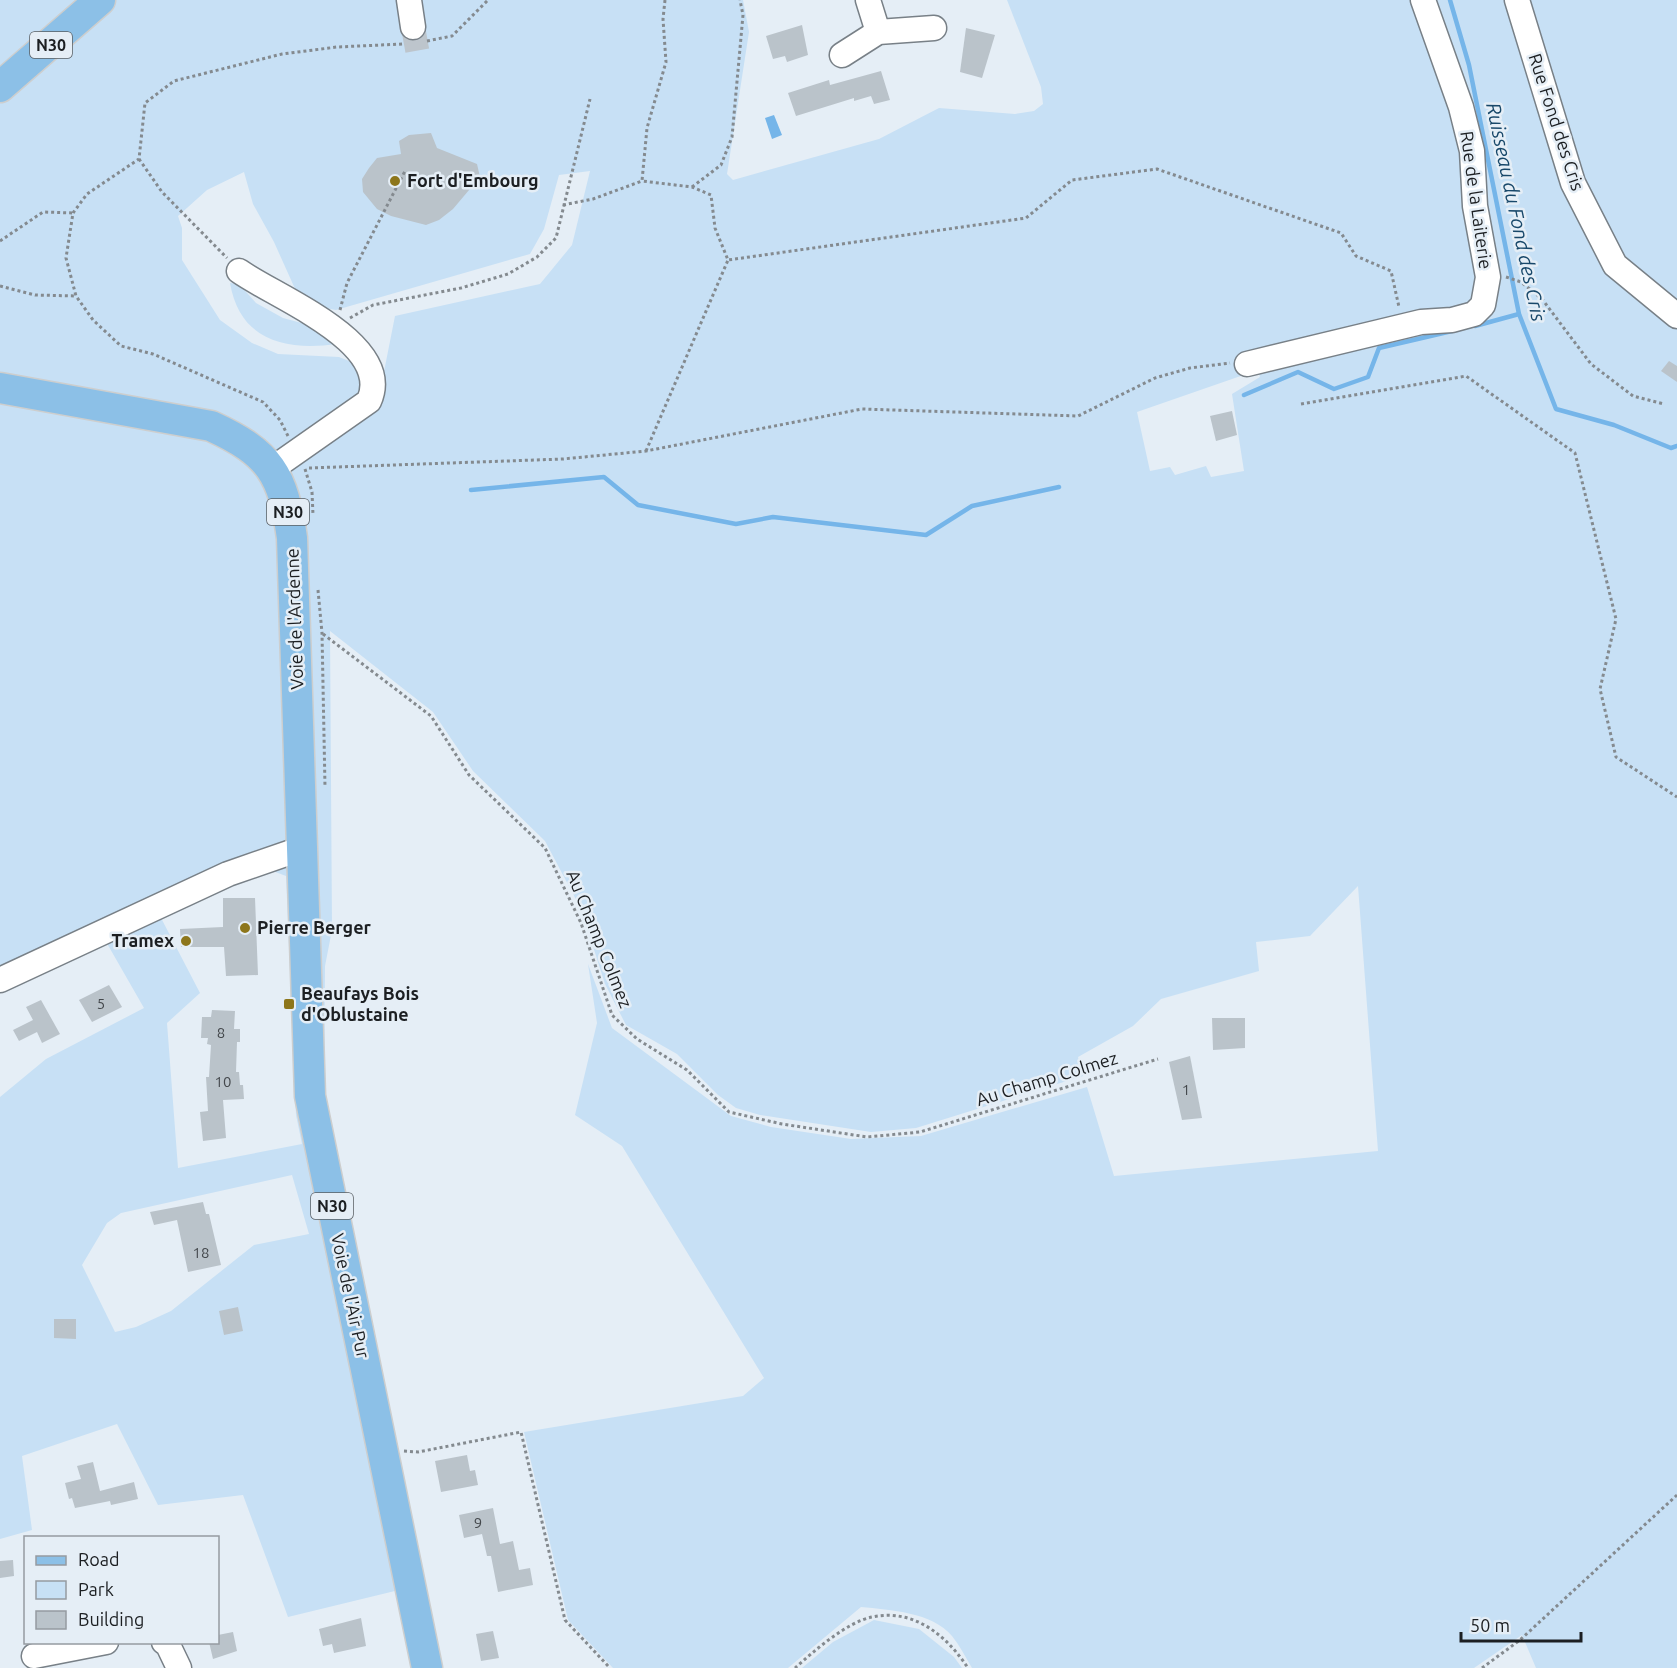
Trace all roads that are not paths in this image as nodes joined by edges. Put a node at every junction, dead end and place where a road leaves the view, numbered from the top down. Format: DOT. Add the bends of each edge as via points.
graph roads {
  1 [pos="100,0"];
  2 [pos="409,0"];
  3 [pos="868,0"];
  4 [pos="1422,0"];
  5 [pos="1517,0"];
  6 [pos="934,28"];
  7 [pos="878,32"];
  8 [pos="414,37"];
  9 [pos="842,55"];
  10 [pos="0,87"];
  11 [pos="239,271"];
  12 [pos="1677,316"];
  13 [pos="1247,364"];
  14 [pos="0,388"];
  15 [pos="272,469"];
  16 [pos="303,848"];
  17 [pos="0,980"];
  18 [pos="96,1644"];
  19 [pos="167,1644"];
  20 [pos="34,1656"];
  21 [pos="179,1668"];
  22 [pos="427,1668"];
  1 -- 10 [label="main road, N30"];
  2 -- 8 [label="street"];
  3 -- 7 [label="street"];
  4 -- 13 [label="street, Rue de la Laiterie" via="1461,107 1472,151 1475,206 1487,271 1483,305 1474,314 1452,320 1404,326"];
  5 -- 12 [label="street, Rue Fond des Cris" via="1573,183 1615,265"];
  6 -- 7 [label="street"];
  7 -- 9 [label="street"];
  11 -- 15 [label="street" via="335,326 374,374 375,388 369,401"];
  14 -- 15 [label="main road, Voie de l'Ardenne / N30" via="211,426 241,440"];
  15 -- 16 [label="main road, Voie de l'Ardenne / N30" via="288,507 292,538"];
  16 -- 17 [label="street" via="228,874"];
  16 -- 22 [label="main road, Voie de l'Air Pur / N30" via="314,1123"];
  18 -- 20 [label="street"];
  19 -- 21 [label="street"];
}
